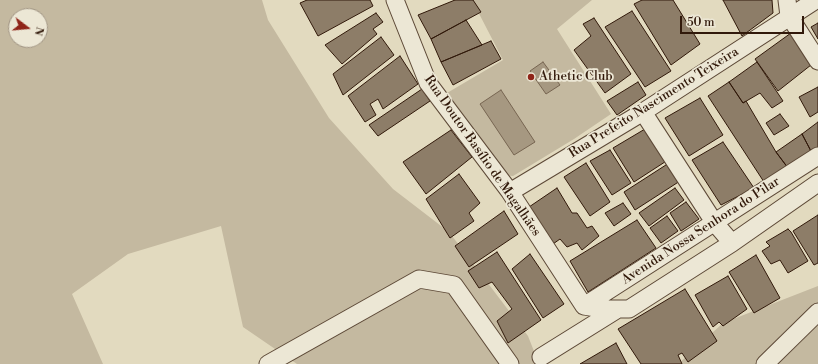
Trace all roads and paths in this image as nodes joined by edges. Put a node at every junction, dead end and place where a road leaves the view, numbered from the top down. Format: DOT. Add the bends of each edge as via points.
graph roads {
  1 [pos="395,0"];
  2 [pos="816,0"];
  3 [pos="788,8"];
  4 [pos="818,61"];
  5 [pos="643,112"];
  6 [pos="818,156"];
  7 [pos="818,183"];
  8 [pos="510,192"];
  9 [pos="714,222"];
  10 [pos="732,243"];
  11 [pos="584,306"];
  12 [pos="624,309"];
  13 [pos="818,312"];
  14 [pos="541,357"];
  15 [pos="268,364"];
  16 [pos="510,364"];
  17 [pos="765,364"];
  1 -- 8 [label="street, Rua Doutor Basílio de Magalhães" via="428,83"];
  2 -- 3 [label="street, Rua Prefeito Nascimento Teixeira"];
  3 -- 4 [label="street"];
  3 -- 5 [label="street, Rua Prefeito Nascimento Teixeira"];
  5 -- 8 [label="street, Rua Prefeito Nascimento Teixeira"];
  5 -- 9 [label="street"];
  6 -- 9 [label="street, Avenida Nossa Senhora do Pilar"];
  7 -- 10 [label="street, Avenida Nossa Senhora do Pilar"];
  8 -- 11 [label="street, Rua Doutor Basílio de Magalhães"];
  9 -- 10 [label="street"];
  9 -- 11 [label="street, Avenida Nossa Senhora do Pilar"];
  10 -- 12 [label="street, Avenida Nossa Senhora do Pilar"];
  11 -- 12 [label="street" via="602,310"];
  12 -- 14 [label="street, Avenida Nossa Senhora do Pilar"];
  13 -- 17 [label="street"];
  15 -- 16 [label="street" via="419,279 454,285"];
}
